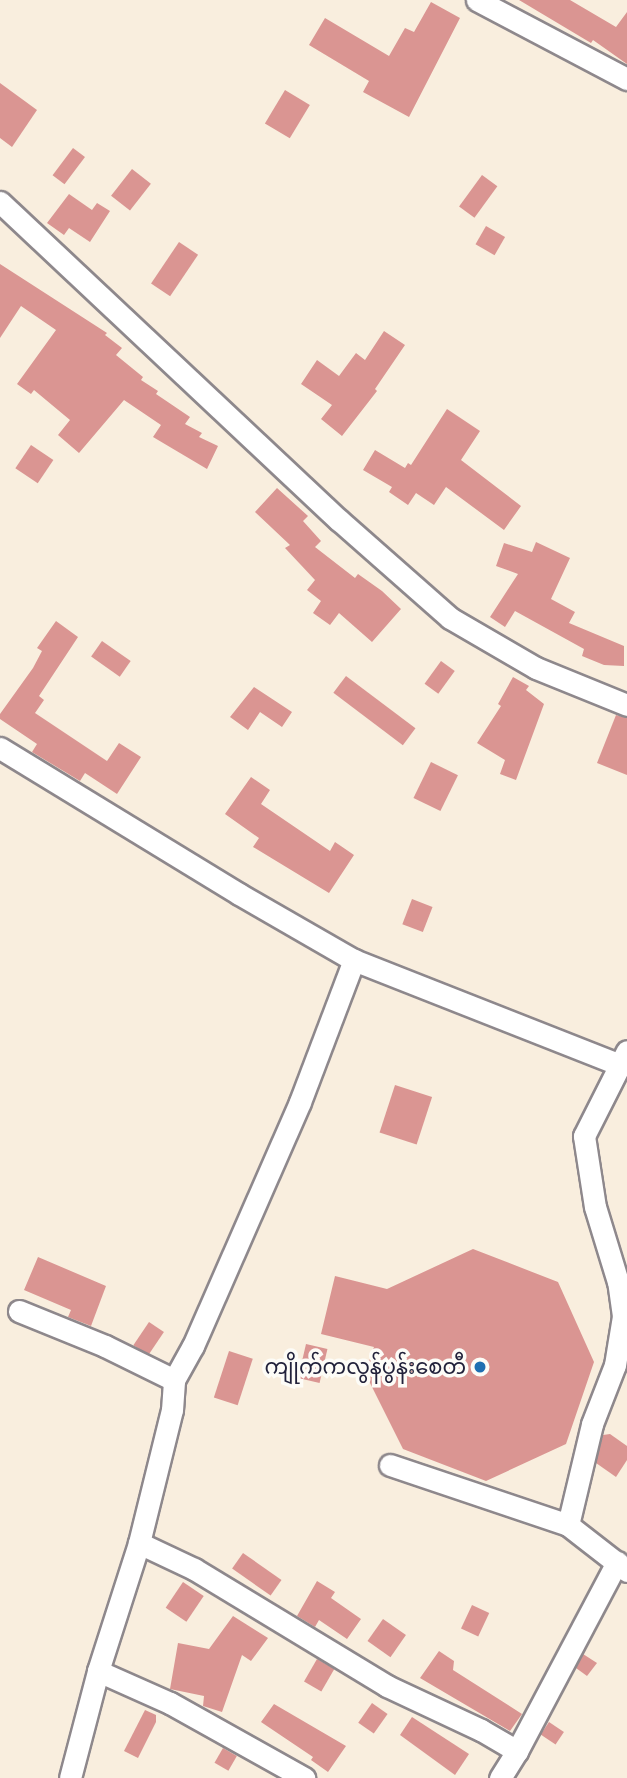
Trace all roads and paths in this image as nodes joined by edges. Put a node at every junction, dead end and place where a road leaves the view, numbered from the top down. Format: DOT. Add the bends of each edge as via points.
graph roads {
  1 [pos="477,0"];
  2 [pos="627,79"];
  3 [pos="0,202"];
  4 [pos="627,705"];
  5 [pos="0,748"];
  6 [pos="354,960"];
  7 [pos="624,1058"];
  8 [pos="19,1311"];
  9 [pos="174,1380"];
  10 [pos="390,1465"];
  11 [pos="568,1525"];
  12 [pos="139,1543"];
  13 [pos="622,1566"];
  14 [pos="98,1671"];
  15 [pos="517,1751"];
  16 [pos="70,1778"];
  17 [pos="304,1778"];
  18 [pos="500,1778"];
  1 -- 2 [label="street"];
  3 -- 4 [label="street" via="450,618 536,668"];
  5 -- 6 [label="street"];
  6 -- 7 [label="street"];
  6 -- 9 [label="street" via="300,1102"];
  7 -- 11 [label="street" via="584,1136 595,1207 618,1282 623,1316 615,1365 592,1424"];
  8 -- 9 [label="street"];
  9 -- 12 [label="street" via="172,1410"];
  10 -- 11 [label="street"];
  11 -- 13 [label="street"];
  12 -- 14 [label="street"];
  12 -- 15 [label="street" via="194,1569 387,1686"];
  13 -- 15 [label="street"];
  14 -- 16 [label="street"];
  14 -- 17 [label="street" via="170,1703"];
  15 -- 18 [label="street"];
}
